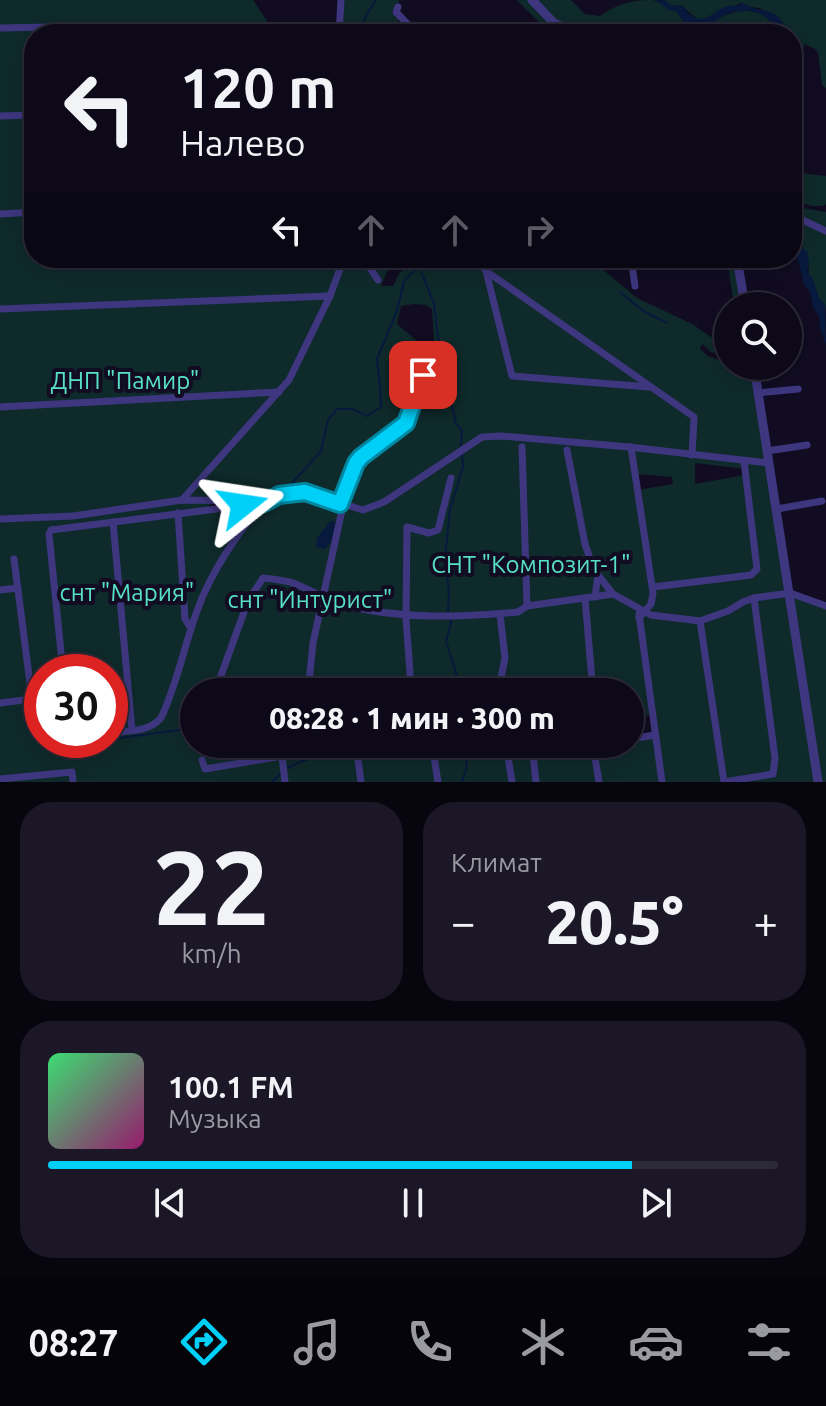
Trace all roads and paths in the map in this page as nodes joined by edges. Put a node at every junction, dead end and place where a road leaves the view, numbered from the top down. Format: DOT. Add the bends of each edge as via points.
graph roads {
  1 [pos="341,0"];
  2 [pos="532,0"];
  3 [pos="398,7"];
  4 [pos="340,24"];
  5 [pos="407,24"];
  6 [pos="556,24"];
  7 [pos="0,28"];
  8 [pos="24,28"];
  9 [pos="24,115"];
  10 [pos="0,116"];
  11 [pos="24,213"];
  12 [pos="0,214"];
  13 [pos="802,220"];
  14 [pos="826,231"];
  15 [pos="340,268"];
  16 [pos="370,268"];
  17 [pos="484,268"];
  18 [pos="632,268"];
  19 [pos="739,268"];
  20 [pos="486,271"];
  21 [pos="378,280"];
  22 [pos="635,286"];
  23 [pos="743,292"];
  24 [pos="330,296"];
  25 [pos="0,309"];
  26 [pos="431,353"];
  27 [pos="756,380"];
  28 [pos="651,387"];
  29 [pos="798,389"];
  30 [pos="279,392"];
  31 [pos="758,393"];
  32 [pos="0,407"];
  33 [pos="807,445"];
  34 [pos="522,447"];
  35 [pos="631,447"];
  36 [pos="567,450"];
  37 [pos="767,451"];
  38 [pos="692,455"];
  39 [pos="744,461"];
  40 [pos="769,463"];
  41 [pos="451,478"];
  42 [pos="182,500"];
  43 [pos="822,501"];
  44 [pos="265,502"];
  45 [pos="341,507"];
  46 [pos="777,509"];
  47 [pos="178,513"];
  48 [pos="0,519"];
  49 [pos="113,522"];
  50 [pos="14,559"];
  51 [pos="598,575"];
  52 [pos="653,587"];
  53 [pos="18,588"];
  54 [pos="0,590"];
  55 [pos="790,593"];
  56 [pos="613,594"];
  57 [pos="595,597"];
  58 [pos="324,598"];
  59 [pos="585,598"];
  60 [pos="754,598"];
  61 [pos="527,606"];
  62 [pos="826,606"];
  63 [pos="641,612"];
  64 [pos="500,614"];
  65 [pos="406,615"];
  66 [pos="700,621"];
  67 [pos="191,628"];
  68 [pos="61,654"];
  69 [pos="220,678"];
  70 [pos="309,678"];
  71 [pos="410,678"];
  72 [pos="501,678"];
  73 [pos="592,678"];
  74 [pos="0,703"];
  75 [pos="132,730"];
  76 [pos="128,731"];
  77 [pos="655,735"];
  78 [pos="644,737"];
  79 [pos="270,758"];
  80 [pos="282,758"];
  81 [pos="358,758"];
  82 [pos="434,758"];
  83 [pos="508,758"];
  84 [pos="533,758"];
  85 [pos="598,758"];
  86 [pos="202,760"];
  87 [pos="205,769"];
  88 [pos="0,779"];
  89 [pos="207,779"];
  90 [pos="73,782"];
  91 [pos="285,782"];
  92 [pos="361,782"];
  93 [pos="438,782"];
  94 [pos="512,782"];
  95 [pos="536,782"];
  96 [pos="599,782"];
  97 [pos="662,782"];
  98 [pos="724,782"];
  99 [pos="818,782"];
  1 -- 4 [label="street"];
  2 -- 6 [label="street"];
  3 -- 5 [label="street" via="396,12"];
  7 -- 8 [label="street"];
  9 -- 10 [label="street"];
  11 -- 12 [label="street"];
  13 -- 14 [label="street"];
  15 -- 24 [label="street"];
  16 -- 21 [label="street"];
  17 -- 20 [label="street"];
  18 -- 22 [label="street"];
  19 -- 23 [label="street"];
  20 -- 28 [label="street"];
  20 -- 28 [label="street" via="512,376"];
  24 -- 25 [label="street"];
  24 -- 30 [label="street"];
  26 -- 45 [label="street" via="406,423 356,463"];
  27 -- 31 [label="street"];
  28 -- 38 [label="street" via="694,417"];
  29 -- 31 [label="street"];
  30 -- 32 [label="street"];
  30 -- 42 [label="street"];
  31 -- 37 [label="street"];
  33 -- 37 [label="street"];
  34 -- 61 [label="street"];
  35 -- 38 [label="street"];
  35 -- 45 [label="street" via="482,437 384,502 363,510"];
  35 -- 52 [label="street"];
  36 -- 51 [label="street" via="585,544"];
  37 -- 40 [label="street"];
  38 -- 39 [label="street"];
  39 -- 40 [label="street"];
  39 -- 52 [label="street" via="757,569 751,575"];
  40 -- 46 [label="street"];
  41 -- 65 [label="street" via="438,530 407,527"];
  42 -- 44 [label="street"];
  42 -- 48 [label="street" via="73,516"];
  43 -- 46 [label="street"];
  44 -- 45 [label="street" via="305,492"];
  44 -- 47 [label="street"];
  44 -- 67 [label="street" via="224,556"];
  45 -- 58 [label="street"];
  46 -- 55 [label="street"];
  47 -- 49 [label="street"];
  47 -- 67 [label="street" via="185,619"];
  49 -- 68 [label="street" via="49,534"];
  49 -- 75 [label="street"];
  50 -- 53 [label="street"];
  51 -- 56 [label="street"];
  51 -- 57 [label="street"];
  52 -- 63 [label="street" via="651,604"];
  53 -- 54 [label="street"];
  53 -- 74 [label="street" via="32,699"];
  55 -- 60 [label="street"];
  55 -- 62 [label="street"];
  55 -- 99 [label="street"];
  56 -- 57 [label="street"];
  56 -- 63 [label="street"];
  57 -- 59 [label="street"];
  58 -- 65 [label="street"];
  58 -- 69 [label="street" via="290,582 263,578 248,601"];
  58 -- 70 [label="street"];
  59 -- 61 [label="street"];
  59 -- 73 [label="street"];
  60 -- 66 [label="street"];
  60 -- 98 [label="street" via="773,774"];
  61 -- 64 [label="street"];
  63 -- 66 [label="street"];
  63 -- 77 [label="street"];
  64 -- 65 [label="street"];
  64 -- 72 [label="street" via="505,658"];
  65 -- 71 [label="street"];
  66 -- 98 [label="street"];
  67 -- 75 [label="street" via="161,718 155,725"];
  75 -- 76 [label="street"];
  77 -- 78 [label="street"];
  77 -- 97 [label="street"];
  79 -- 87 [label="street"];
  80 -- 91 [label="street"];
  81 -- 92 [label="street"];
  82 -- 93 [label="street"];
  83 -- 94 [label="street"];
  84 -- 95 [label="street"];
  85 -- 96 [label="street"];
  86 -- 87 [label="street"];
  87 -- 89 [label="street"];
  88 -- 90 [label="street" via="72,772"];
}
